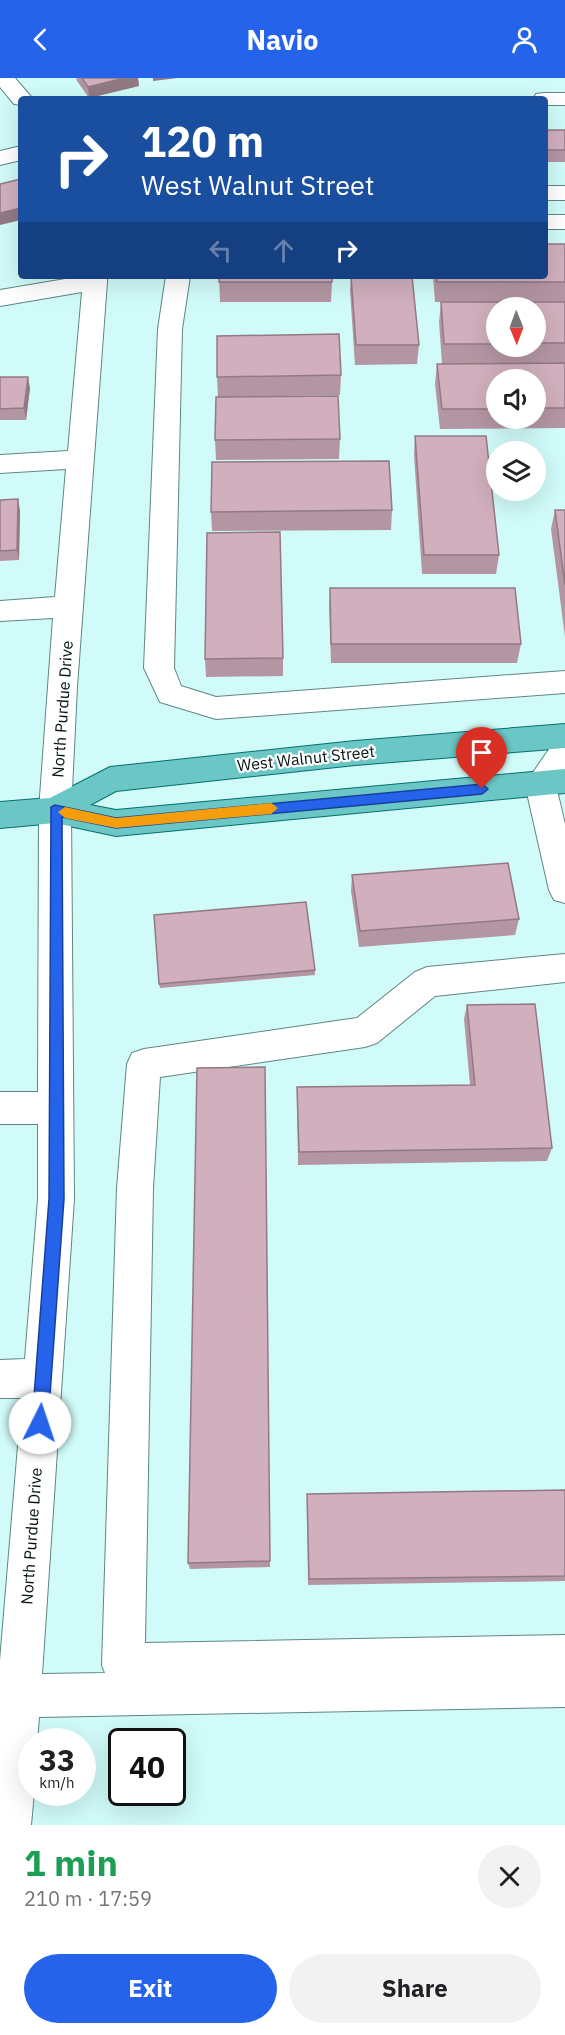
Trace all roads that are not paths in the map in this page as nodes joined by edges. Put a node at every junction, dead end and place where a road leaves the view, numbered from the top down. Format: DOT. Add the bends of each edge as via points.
graph roads {
  1 [pos="3,78"];
  2 [pos="19,96"];
  3 [pos="548,99"];
  4 [pos="565,99"];
  5 [pos="18,154"];
  6 [pos="0,158"];
  7 [pos="548,193"];
  8 [pos="565,193"];
  9 [pos="548,222"];
  10 [pos="565,222"];
  11 [pos="95,279"];
  12 [pos="178,279"];
  13 [pos="0,298"];
  14 [pos="81,459"];
  15 [pos="0,465"];
  16 [pos="69,607"];
  17 [pos="0,611"];
  18 [pos="563,687"];
  19 [pos="565,736"];
  20 [pos="565,750"];
  21 [pos="553,782"];
  22 [pos="55,810"];
  23 [pos="0,815"];
  24 [pos="560,850"];
  25 [pos="565,890"];
  26 [pos="565,968"];
  27 [pos="0,1108"];
  28 [pos="56,1108"];
  29 [pos="0,1378"];
  30 [pos="44,1378"];
  31 [pos="565,1656"];
  32 [pos="565,1686"];
  33 [pos="9,1695"];
  34 [pos="9,1825"];
  1 -- 2 [label="street"];
  3 -- 4 [label="street"];
  5 -- 6 [label="street"];
  7 -- 8 [label="street"];
  9 -- 10 [label="street"];
  11 -- 13 [label="street"];
  11 -- 14 [label="street, North Purdue Drive"];
  12 -- 18 [label="street" via="170,329 159,668 170,694 216,708"];
  14 -- 15 [label="street"];
  14 -- 16 [label="street, North Purdue Drive"];
  16 -- 17 [label="street"];
  16 -- 22 [label="street, North Purdue Drive"];
  19 -- 22 [label="main road, West Walnut Street" via="110,779"];
  20 -- 21 [label="street"];
  21 -- 22 [label="main road, West Walnut Street" via="116,823"];
  21 -- 24 [label="street"];
  22 -- 23 [label="main road, West Walnut Street"];
  22 -- 28 [label="street, North Purdue Drive"];
  24 -- 25 [label="street"];
  26 -- 31 [label="street" via="427,982 365,1032 144,1064 135,1188 123,1665"];
  27 -- 28 [label="street"];
  28 -- 30 [label="street, North Purdue Drive" via="56,1199"];
  29 -- 30 [label="street"];
  30 -- 33 [label="street, North Purdue Drive"];
  32 -- 33 [label="street"];
  33 -- 34 [label="street, North Purdue Drive"];
}
